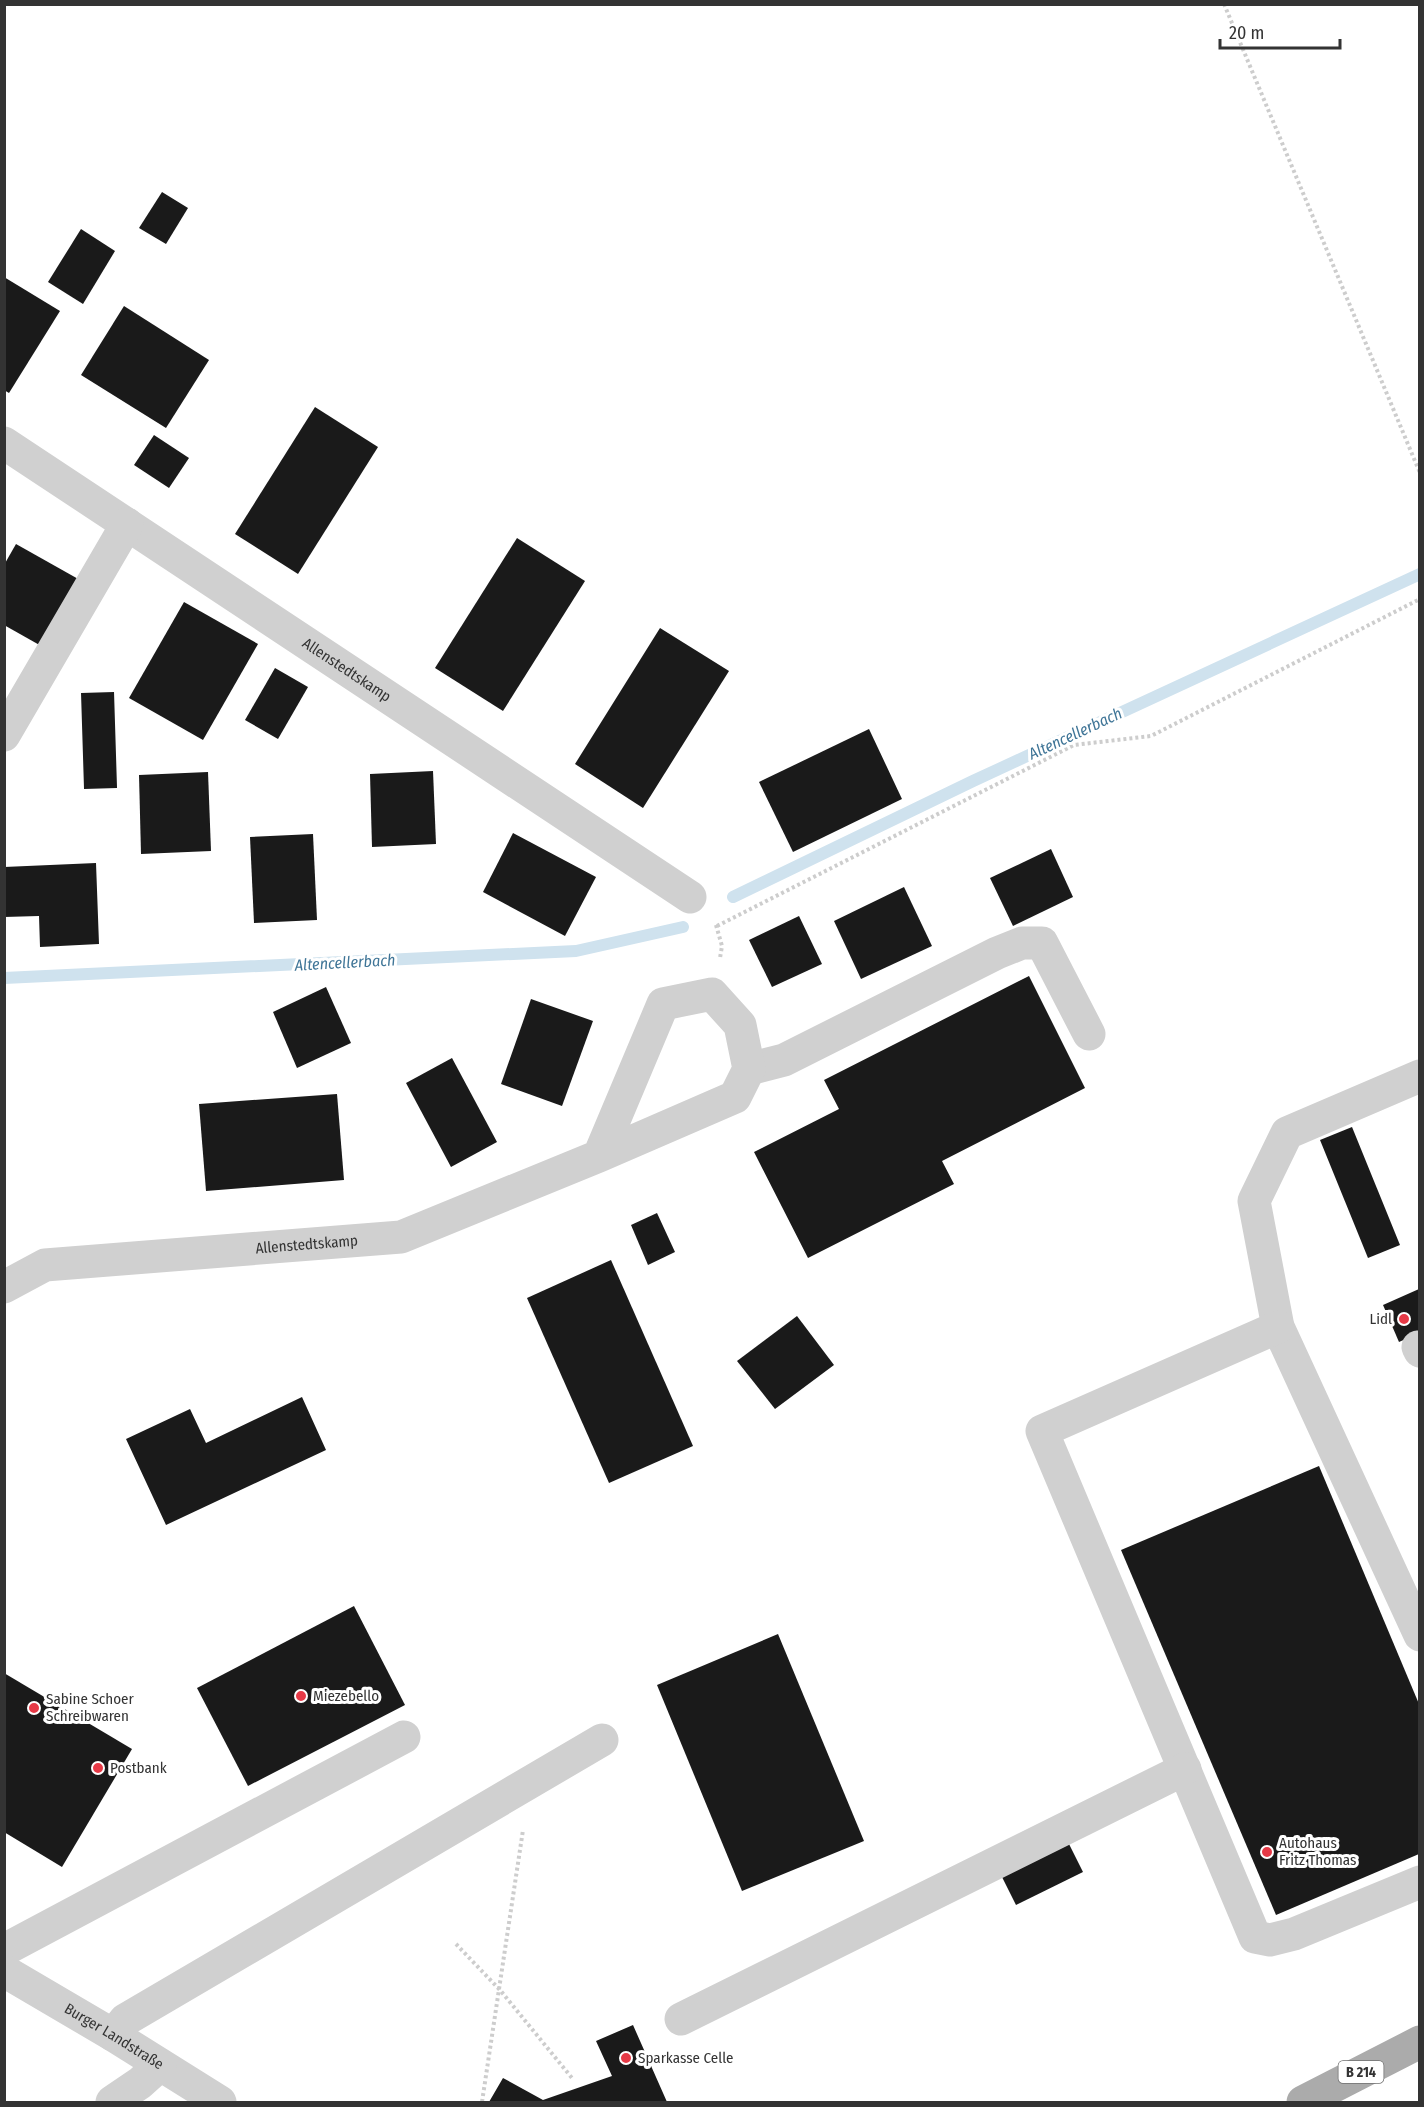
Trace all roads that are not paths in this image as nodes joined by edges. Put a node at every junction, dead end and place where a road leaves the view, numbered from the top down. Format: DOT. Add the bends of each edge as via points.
graph roads {
  1 [pos="4,443"];
  2 [pos="127,524"];
  3 [pos="4,735"];
  4 [pos="690,897"];
  5 [pos="1089,1034"];
  6 [pos="749,1069"];
  7 [pos="1419,1076"];
  8 [pos="599,1156"];
  9 [pos="4,1287"];
  10 [pos="1278,1327"];
  11 [pos="1419,1635"];
  12 [pos="404,1737"];
  13 [pos="602,1740"];
  14 [pos="1185,1769"];
  15 [pos="1419,1882"];
  16 [pos="4,1950"];
  17 [pos="4,1971"];
  18 [pos="681,2019"];
  19 [pos="113,2035"];
  20 [pos="1419,2042"];
  21 [pos="160,2065"];
  22 [pos="112,2103"];
  23 [pos="220,2103"];
  24 [pos="1303,2103"];
  1 -- 2 [label="street, Allenstedtskamp"];
  2 -- 3 [label="street"];
  2 -- 4 [label="street, Allenstedtskamp"];
  5 -- 6 [label="street" via="1042,943 1022,943 784,1060"];
  6 -- 8 [label="street, Allenstedtskamp" via="735,1097"];
  6 -- 8 [label="street" via="740,1025 712,994 663,1004"];
  7 -- 10 [label="street" via="1287,1133 1254,1201"];
  8 -- 9 [label="street, Allenstedtskamp" via="401,1237 45,1265"];
  10 -- 11 [label="street"];
  10 -- 14 [label="street" via="1042,1431"];
  12 -- 16 [label="street"];
  13 -- 19 [label="street" via="125,2020"];
  14 -- 15 [label="street" via="1255,1937 1270,1940 1294,1934"];
  14 -- 18 [label="street"];
  17 -- 19 [label="street, Burger Landstraße"];
  19 -- 21 [label="street, Burger Landstraße"];
  20 -- 24 [label="main road, B 214"];
  21 -- 22 [label="street"];
  21 -- 23 [label="street, Burger Landstraße"];
}
